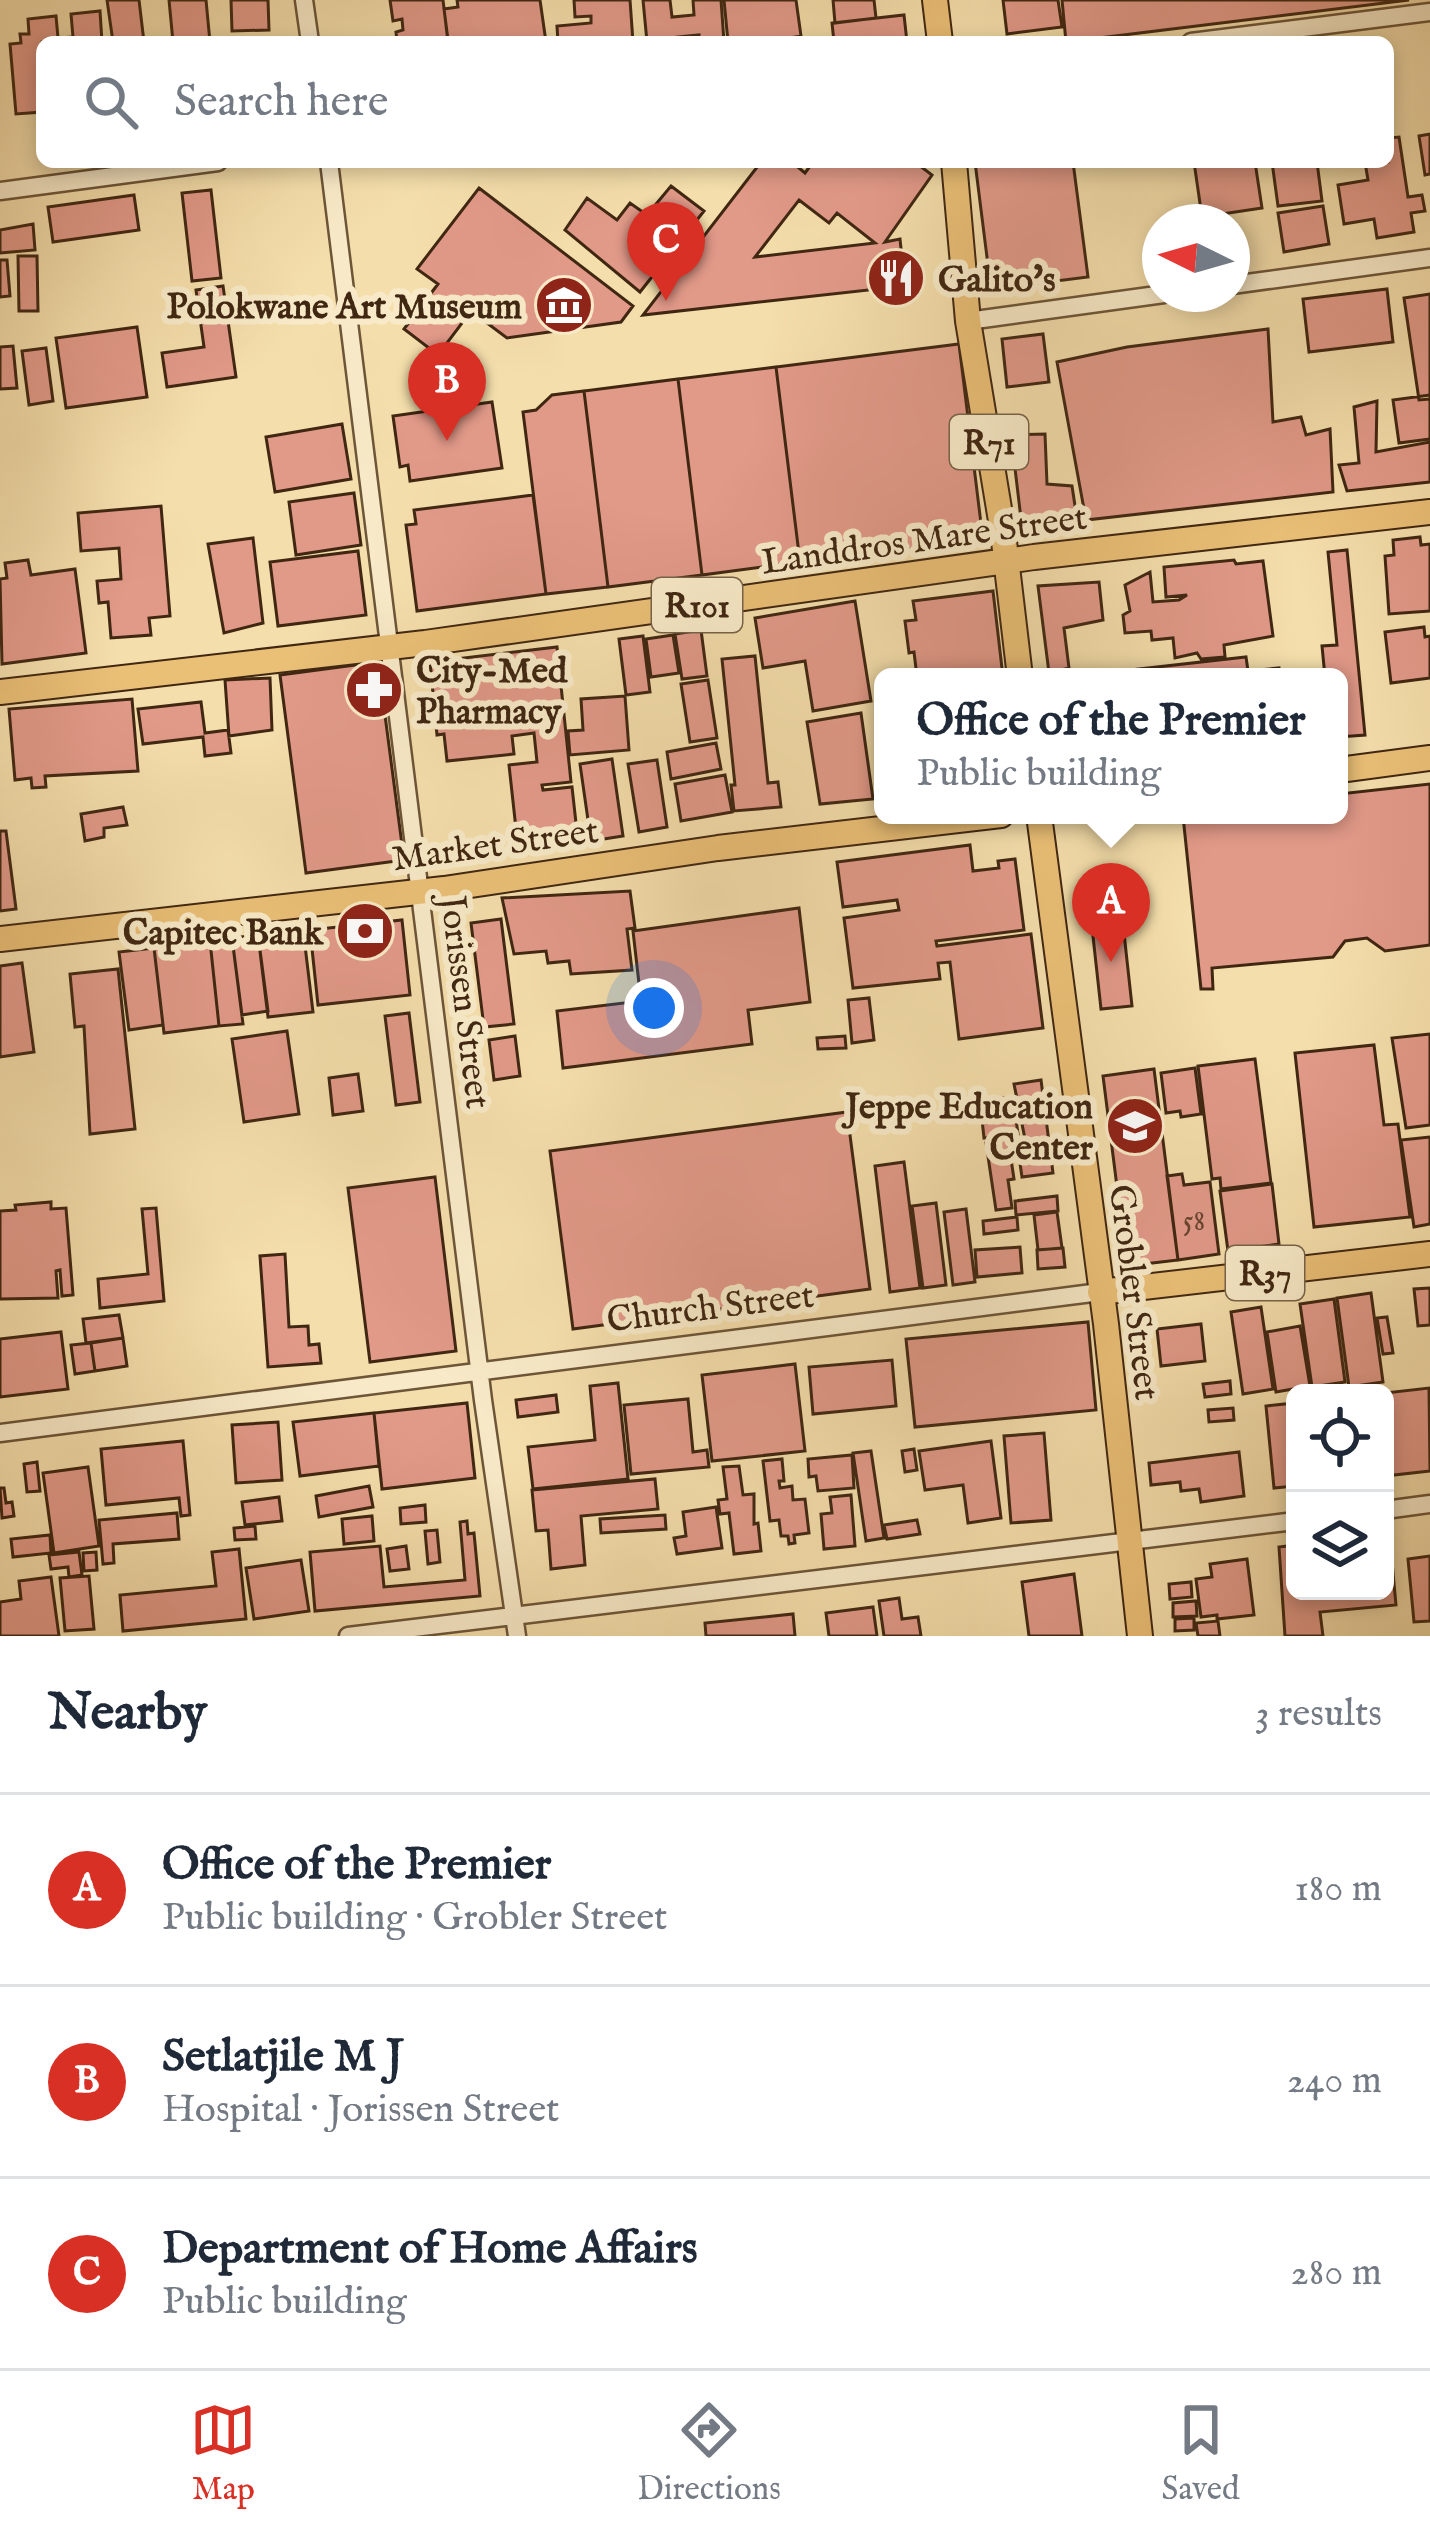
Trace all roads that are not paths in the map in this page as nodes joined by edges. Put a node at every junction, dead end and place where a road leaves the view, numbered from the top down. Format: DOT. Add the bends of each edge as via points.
graph roads {
  1 [pos="304,0"];
  2 [pos="934,0"];
  3 [pos="1430,12"];
  4 [pos="309,36"];
  5 [pos="939,36"];
  6 [pos="1239,36"];
  7 [pos="173,168"];
  8 [pos="330,168"];
  9 [pos="955,168"];
  10 [pos="0,191"];
  11 [pos="1430,258"];
  12 [pos="1250,283"];
  13 [pos="1142,297"];
  14 [pos="968,321"];
  15 [pos="1430,512"];
  16 [pos="1006,564"];
  17 [pos="388,646"];
  18 [pos="1019,668"];
  19 [pos="0,692"];
  20 [pos="1430,758"];
  21 [pos="1348,769"];
  22 [pos="924,824"];
  23 [pos="1040,824"];
  24 [pos="419,892"];
  25 [pos="0,939"];
  26 [pos="1430,1254"];
  27 [pos="1100,1292"];
  28 [pos="479,1371"];
  29 [pos="0,1432"];
  30 [pos="1430,1504"];
  31 [pos="1394,1509"];
  32 [pos="1286,1522"];
  33 [pos="1128,1542"];
  34 [pos="514,1615"];
  35 [pos="348,1636"];
  36 [pos="517,1636"];
  37 [pos="1140,1636"];
  1 -- 4 [label="street"];
  2 -- 5 [label="main road"];
  3 -- 6 [label="street"];
  7 -- 10 [label="street"];
  8 -- 17 [label="street, Jorissen Street"];
  9 -- 14 [label="main road, R71"];
  11 -- 12 [label="street"];
  13 -- 14 [label="street"];
  14 -- 16 [label="main road, R71"];
  15 -- 16 [label="main road, Landdros Mare Street / R101"];
  16 -- 17 [label="main road, Landdros Mare Street / R101"];
  16 -- 18 [label="main road, R71"];
  17 -- 19 [label="main road, Landdros Mare Street / R101"];
  17 -- 24 [label="street, Jorissen Street"];
  20 -- 21 [label="main road"];
  22 -- 24 [label="main road, Market Street"];
  23 -- 27 [label="main road, Grobler Street"];
  24 -- 25 [label="main road, Market Street"];
  24 -- 28 [label="street, Jorissen Street"];
  26 -- 27 [label="main road, Church Street / R37"];
  27 -- 28 [label="street, Church Street"];
  27 -- 33 [label="main road, Grobler Street"];
  28 -- 29 [label="street, Church Street"];
  28 -- 34 [label="street, Jorissen Street"];
  30 -- 31 [label="street"];
  32 -- 33 [label="street"];
  33 -- 34 [label="street"];
  33 -- 37 [label="main road, Grobler Street"];
  34 -- 35 [label="street"];
  34 -- 36 [label="street, Jorissen Street"];
}
